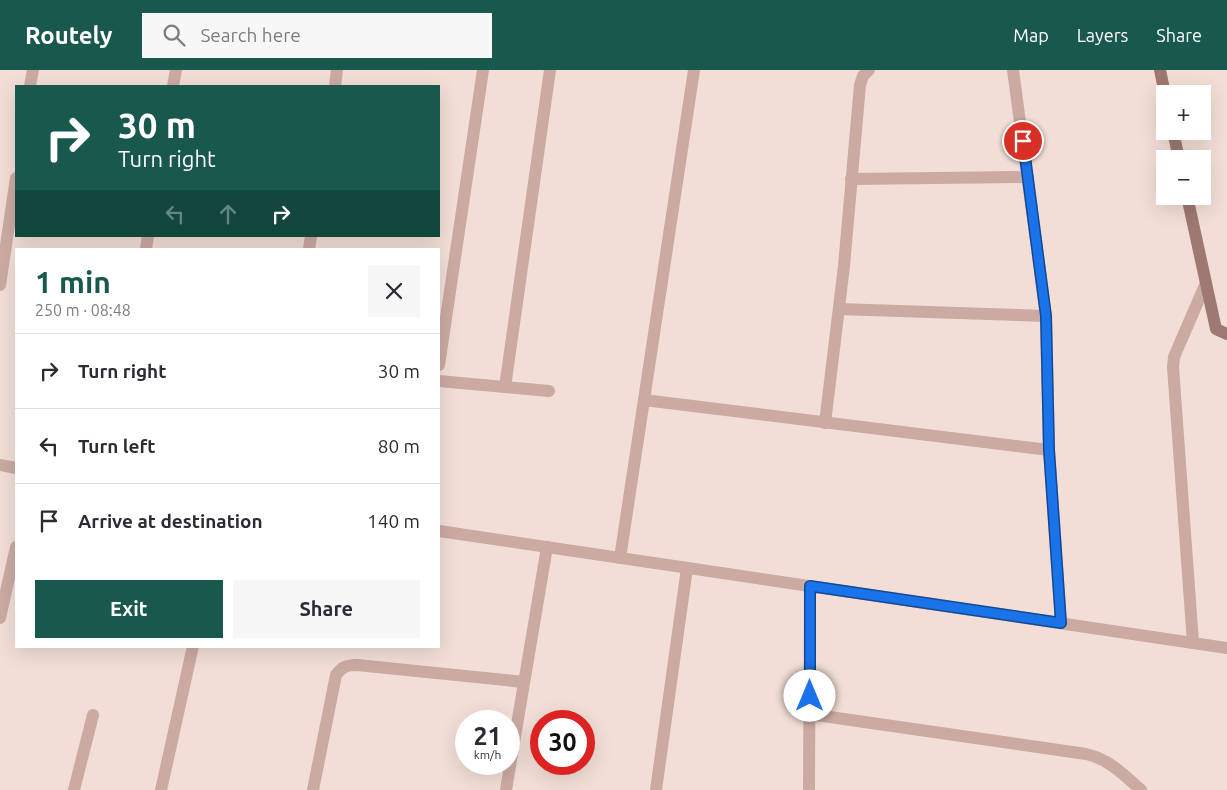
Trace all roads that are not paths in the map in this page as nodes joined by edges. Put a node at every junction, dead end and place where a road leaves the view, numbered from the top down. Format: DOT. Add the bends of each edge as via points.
graph roads {
  1 [pos="33,70"];
  2 [pos="176,70"];
  3 [pos="337,70"];
  4 [pos="483,70"];
  5 [pos="550,70"];
  6 [pos="694,70"];
  7 [pos="869,70"];
  8 [pos="1013,70"];
  9 [pos="1160,70"];
  10 [pos="30,85"];
  11 [pos="173,85"];
  12 [pos="334,85"];
  13 [pos="1163,85"];
  14 [pos="1028,177"];
  15 [pos="852,179"];
  16 [pos="15,185"];
  17 [pos="1189,205"];
  18 [pos="1206,283"];
  19 [pos="0,284"];
  20 [pos="839,309"];
  21 [pos="1046,316"];
  22 [pos="1227,334"];
  23 [pos="440,358"];
  24 [pos="440,381"];
  25 [pos="505,387"];
  26 [pos="549,391"];
  27 [pos="644,400"];
  28 [pos="825,423"];
  29 [pos="1049,450"];
  30 [pos="0,465"];
  31 [pos="15,468"];
  32 [pos="440,531"];
  33 [pos="548,547"];
  34 [pos="15,551"];
  35 [pos="620,558"];
  36 [pos="687,568"];
  37 [pos="810,586"];
  38 [pos="0,618"];
  39 [pos="1061,623"];
  40 [pos="1193,643"];
  41 [pos="193,648"];
  42 [pos="1227,648"];
  43 [pos="524,682"];
  44 [pos="809,714"];
  45 [pos="93,715"];
  46 [pos="74,790"];
  47 [pos="161,790"];
  48 [pos="313,790"];
  49 [pos="506,790"];
  50 [pos="656,790"];
  51 [pos="809,790"];
  52 [pos="1141,790"];
  1 -- 10 [label="street"];
  2 -- 11 [label="street"];
  3 -- 12 [label="street"];
  4 -- 23 [label="street"];
  5 -- 25 [label="street"];
  6 -- 27 [label="street"];
  7 -- 15 [label="street" via="860,85"];
  8 -- 14 [label="street"];
  9 -- 13 [label="main road"];
  14 -- 15 [label="street"];
  14 -- 21 [label="street"];
  15 -- 20 [label="street"];
  16 -- 19 [label="street"];
  17 -- 18 [label="main road"];
  18 -- 22 [label="main road" via="1216,329"];
  18 -- 40 [label="street" via="1174,357 1173,368"];
  20 -- 21 [label="street"];
  20 -- 28 [label="street"];
  21 -- 29 [label="street"];
  24 -- 25 [label="street"];
  25 -- 26 [label="street"];
  27 -- 28 [label="street"];
  27 -- 35 [label="street"];
  28 -- 29 [label="street"];
  29 -- 39 [label="street"];
  30 -- 31 [label="street"];
  32 -- 33 [label="street"];
  33 -- 35 [label="street"];
  33 -- 43 [label="street"];
  34 -- 38 [label="street"];
  35 -- 36 [label="street"];
  36 -- 37 [label="street"];
  36 -- 50 [label="street"];
  37 -- 39 [label="street"];
  37 -- 44 [label="street"];
  39 -- 40 [label="street"];
  40 -- 42 [label="street"];
  41 -- 47 [label="street"];
  43 -- 48 [label="street" via="357,665 342,668 336,675"];
  43 -- 49 [label="street"];
  44 -- 51 [label="street"];
  44 -- 52 [label="street" via="1096,756"];
  45 -- 46 [label="street"];
}
